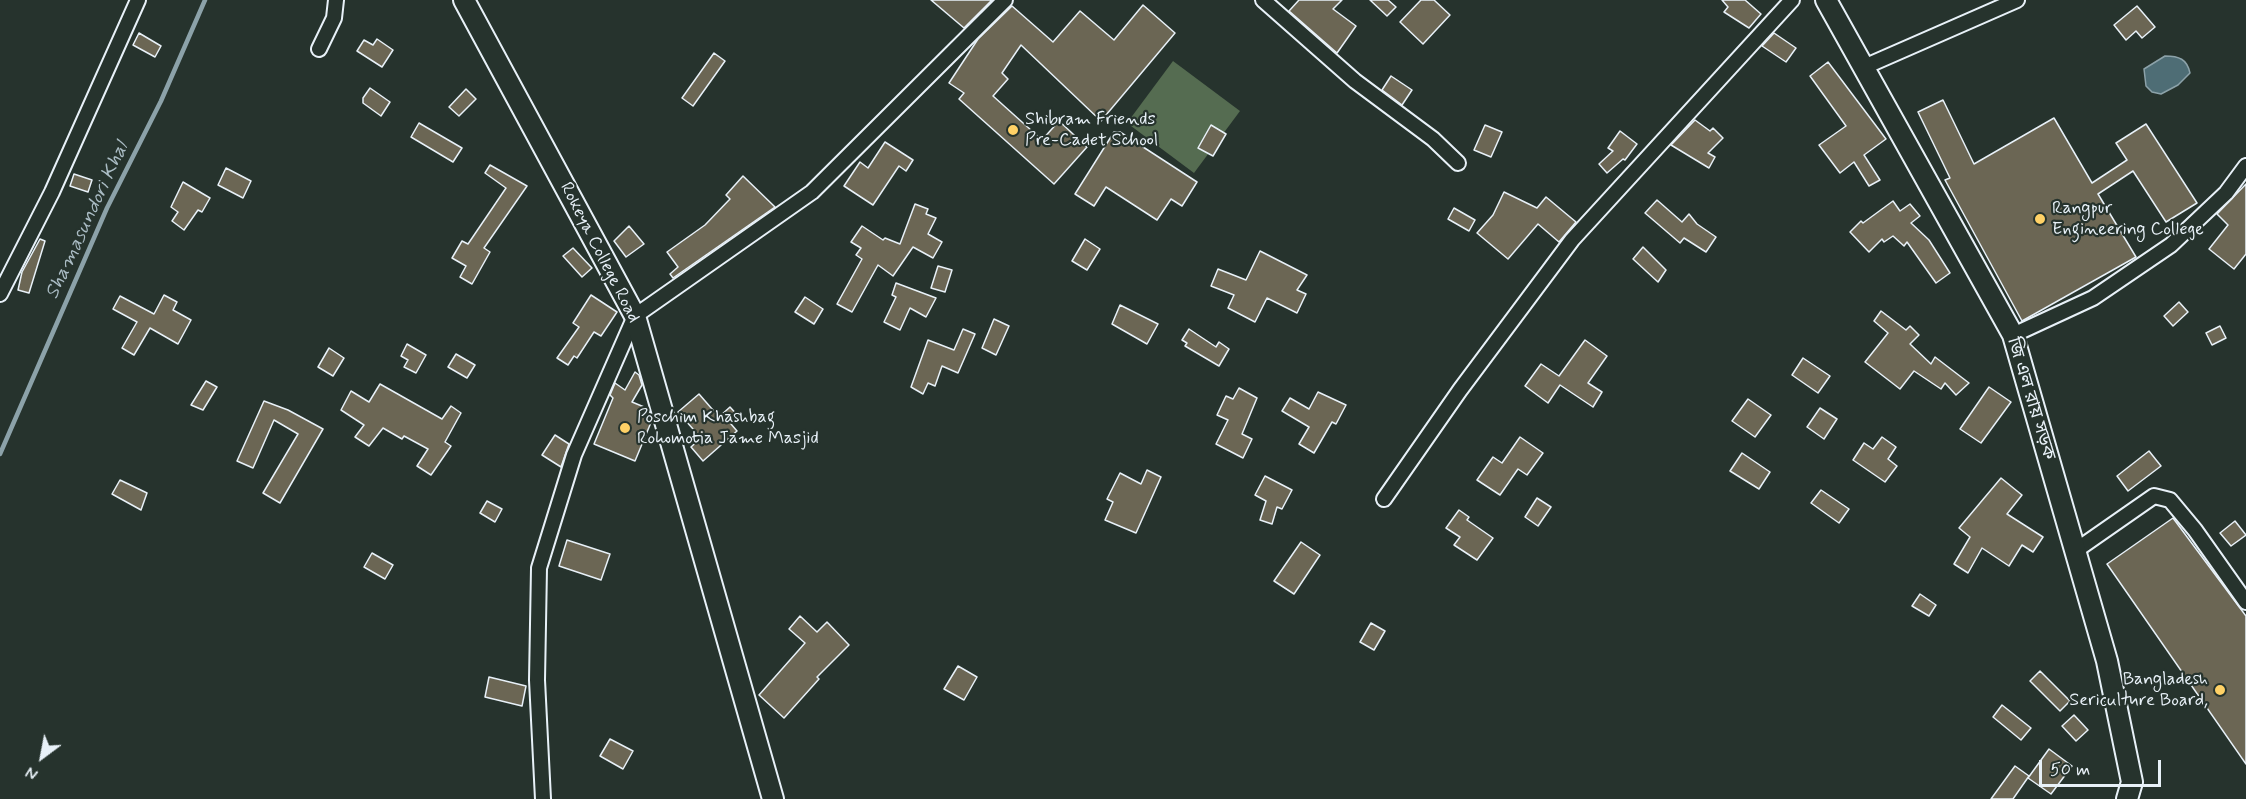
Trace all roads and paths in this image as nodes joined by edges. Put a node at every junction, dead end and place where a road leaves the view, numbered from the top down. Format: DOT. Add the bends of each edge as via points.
graph roads {
  1 [pos="138,0"];
  2 [pos="336,0"];
  3 [pos="464,0"];
  4 [pos="1005,0"];
  5 [pos="1263,0"];
  6 [pos="1792,0"];
  7 [pos="1826,0"];
  8 [pos="2017,0"];
  9 [pos="319,49"];
  10 [pos="1864,67"];
  11 [pos="1458,162"];
  12 [pos="2246,166"];
  13 [pos="0,294"];
  14 [pos="634,316"];
  15 [pos="2013,335"];
  16 [pos="1384,499"];
  17 [pos="2075,551"];
  18 [pos="2246,602"];
  19 [pos="543,799"];
  20 [pos="773,799"];
  21 [pos="2127,799"];
  1 -- 13 [label="street" via="52,192"];
  2 -- 9 [label="street" via="334,18"];
  3 -- 14 [label="main road, Rokeya College Road"];
  4 -- 14 [label="street" via="812,192"];
  5 -- 11 [label="street" via="1355,81"];
  6 -- 16 [label="street" via="1572,240"];
  7 -- 10 [label="main road, জি এল রায় সড়ক"];
  8 -- 10 [label="street"];
  10 -- 15 [label="main road, জি এল রায় সড়ক"];
  12 -- 15 [label="street" via="2226,193 2171,245 2093,298"];
  14 -- 19 [label="street" via="574,456 539,568 537,680"];
  14 -- 20 [label="main road, Rokeya College Road"];
  15 -- 17 [label="main road, জি এল রায় সড়ক"];
  17 -- 18 [label="street" via="2154,496 2170,500"];
  17 -- 21 [label="main road, জি এল রায় সড়ক" via="2107,661 2132,782"];
}
